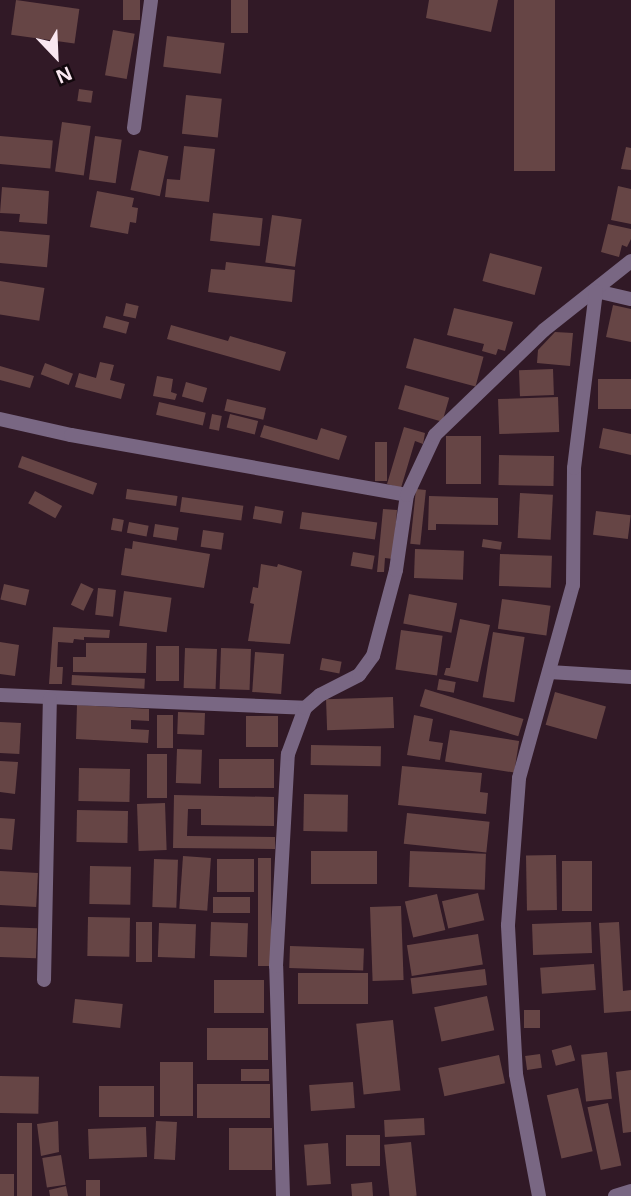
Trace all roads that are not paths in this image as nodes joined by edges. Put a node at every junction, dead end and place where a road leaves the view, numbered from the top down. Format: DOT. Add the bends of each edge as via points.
graph roads {
  1 [pos="151,0"];
  2 [pos="134,128"];
  3 [pos="631,261"];
  4 [pos="596,291"];
  5 [pos="631,299"];
  6 [pos="0,419"];
  7 [pos="407,495"];
  8 [pos="549,672"];
  9 [pos="631,677"];
  10 [pos="0,695"];
  11 [pos="50,699"];
  12 [pos="305,708"];
  13 [pos="44,980"];
  14 [pos="631,1191"];
  15 [pos="283,1196"];
  16 [pos="539,1196"];
  17 [pos="615,1196"];
  1 -- 2 [label="street"];
  3 -- 4 [label="street"];
  4 -- 5 [label="street"];
  4 -- 7 [label="street" via="544,330 435,435"];
  4 -- 8 [label="street" via="574,468 573,585"];
  6 -- 7 [label="street"];
  7 -- 12 [label="street" via="397,570 373,656 359,676 320,695"];
  8 -- 9 [label="street"];
  8 -- 16 [label="street" via="519,778 508,925 516,1074"];
  10 -- 11 [label="street"];
  11 -- 12 [label="street"];
  11 -- 13 [label="street"];
  12 -- 15 [label="street" via="288,754 276,966"];
  14 -- 17 [label="street"];
}
